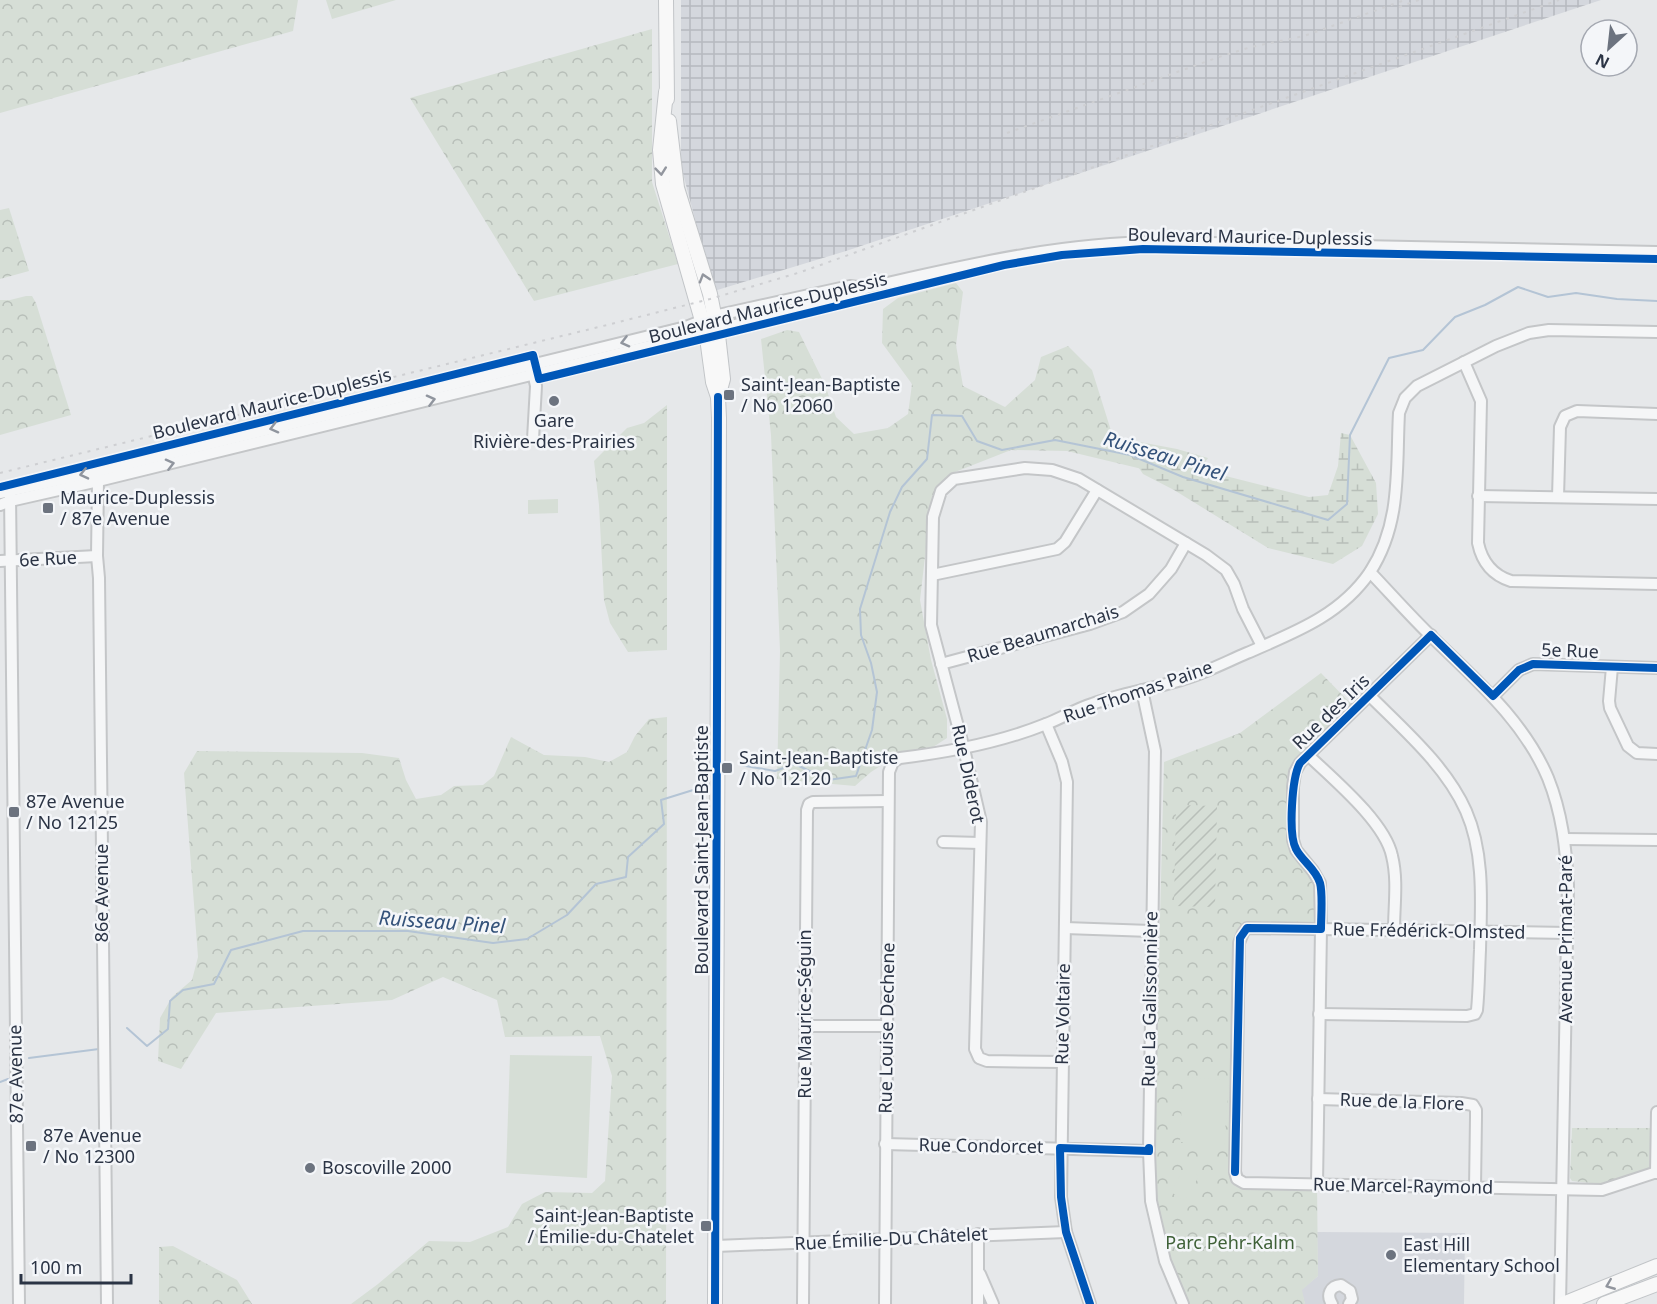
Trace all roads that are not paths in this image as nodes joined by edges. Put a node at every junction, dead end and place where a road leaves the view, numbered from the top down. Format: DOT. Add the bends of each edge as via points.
graph roads {
  1 [pos="666,0"];
  2 [pos="1657,247"];
  3 [pos="1612,251"];
  4 [pos="1657,252"];
  5 [pos="709,324"];
  6 [pos="1657,332"];
  7 [pos="1464,362"];
  8 [pos="532,370"];
  9 [pos="1657,414"];
  10 [pos="533,439"];
  11 [pos="98,482"];
  12 [pos="1097,490"];
  13 [pos="1478,496"];
  14 [pos="5,497"];
  15 [pos="1558,497"];
  16 [pos="1657,498"];
  17 [pos="1186,543"];
  18 [pos="97,556"];
  19 [pos="5,561"];
  20 [pos="1370,572"];
  21 [pos="932,575"];
  22 [pos="1657,584"];
  23 [pos="1431,635"];
  24 [pos="1262,646"];
  25 [pos="941,664"];
  26 [pos="1612,667"];
  27 [pos="1657,669"];
  28 [pos="1142,690"];
  29 [pos="1370,696"];
  30 [pos="1493,696"];
  31 [pos="1047,724"];
  32 [pos="964,749"];
  33 [pos="1308,754"];
  34 [pos="1657,754"];
  35 [pos="900,758"];
  36 [pos="888,801"];
  37 [pos="1565,839"];
  38 [pos="1657,840"];
  39 [pos="943,842"];
  40 [pos="980,843"];
  41 [pos="1065,928"];
  42 [pos="1321,929"];
  43 [pos="1394,930"];
  44 [pos="1151,931"];
  45 [pos="1480,932"];
  46 [pos="1568,933"];
  47 [pos="1319,1014"];
  48 [pos="805,1026"];
  49 [pos="887,1026"];
  50 [pos="1062,1062"];
  51 [pos="1318,1100"];
  52 [pos="1657,1112"];
  53 [pos="885,1144"];
  54 [pos="1060,1148"];
  55 [pos="1149,1151"];
  56 [pos="1656,1172"];
  57 [pos="1244,1183"];
  58 [pos="1317,1184"];
  59 [pos="1475,1188"];
  60 [pos="1562,1189"];
  61 [pos="1066,1232"];
  62 [pos="978,1234"];
  63 [pos="885,1239"];
  64 [pos="803,1244"];
  65 [pos="716,1246"];
  66 [pos="1657,1266"];
  67 [pos="979,1272"];
  68 [pos="1657,1284"];
  69 [pos="19,1304"];
  70 [pos="107,1304"];
  71 [pos="715,1304"];
  72 [pos="803,1304"];
  73 [pos="885,1304"];
  74 [pos="978,1304"];
  75 [pos="993,1304"];
  76 [pos="1089,1304"];
  77 [pos="1182,1304"];
  78 [pos="1332,1304"];
  79 [pos="1349,1304"];
  80 [pos="1561,1304"];
  81 [pos="1604,1304"];
  1 -- 5 [label="main road, Boulevard Saint-Jean-Baptiste" via="666,92 660,150 663,184"];
  2 -- 3 [label="street, Boulevard Maurice-Duplessis"];
  3 -- 4 [label="street, Boulevard Maurice-Duplessis"];
  3 -- 5 [label="street, Boulevard Maurice-Duplessis" via="1092,244 1014,256 865,288 853,296"];
  5 -- 8 [label="street, Boulevard Maurice-Duplessis"];
  5 -- 65 [label="main road, Boulevard Saint-Jean-Baptiste" via="723,379 718,397"];
  6 -- 7 [label="street, Rue Thomas Paine" via="1539,331"];
  7 -- 13 [label="street" via="1481,401"];
  7 -- 20 [label="street, Rue Thomas Paine" via="1417,387 1402,402 1396,502 1385,542"];
  8 -- 10 [label="street" via="536,386"];
  11 -- 8 [label="street, Boulevard Maurice-Duplessis, one-way"];
  8 -- 14 [label="street, Boulevard Maurice-Duplessis, one-way" via="142,460"];
  9 -- 15 [label="street" via="1577,411 1565,416 1560,427"];
  11 -- 14 [label="street, Boulevard Maurice-Duplessis"];
  11 -- 18 [label="street, 86e Avenue"];
  12 -- 17 [label="street"];
  12 -- 21 [label="street" via="1057,549"];
  12 -- 21 [label="street, Rue Diderot" via="1063,473 1025,468 963,477 947,484 933,517"];
  13 -- 15 [label="street"];
  13 -- 22 [label="street" via="1478,543 1484,562 1499,576 1511,581"];
  14 -- 19 [label="street, 87e Avenue"];
  15 -- 16 [label="street"];
  17 -- 24 [label="street" via="1226,570"];
  17 -- 25 [label="street, Rue Beaumarchais" via="1171,569 1149,594 1123,612"];
  18 -- 19 [label="street, 6e Rue"];
  18 -- 70 [label="street, 86e Avenue"];
  19 -- 69 [label="street, 87e Avenue"];
  20 -- 23 [label="street, Avenue Primat-Paré"];
  20 -- 24 [label="street, Rue Thomas Paine" via="1331,612"];
  21 -- 25 [label="street, Rue Diderot" via="931,625"];
  23 -- 29 [label="street, Rue des Iris"];
  23 -- 30 [label="street, Avenue Primat-Paré"];
  24 -- 28 [label="street, Rue Thomas Paine" via="1184,679"];
  25 -- 32 [label="street, Rue Diderot"];
  26 -- 27 [label="street, 5e Rue"];
  26 -- 30 [label="street, 5e Rue" via="1528,665"];
  26 -- 34 [label="street" via="1610,708 1629,746 1637,753"];
  28 -- 31 [label="street, Rue Thomas Paine" via="1092,704"];
  28 -- 44 [label="street, Rue La Galissonnière" via="1155,751"];
  29 -- 33 [label="street, Rue des Iris"];
  29 -- 45 [label="street" via="1436,765 1467,811 1481,879"];
  30 -- 37 [label="street, Avenue Primat-Paré" via="1540,762"];
  31 -- 32 [label="street, Rue Thomas Paine"];
  31 -- 41 [label="street, Rue Voltaire" via="1067,782"];
  32 -- 35 [label="street, Rue Thomas Paine"];
  32 -- 40 [label="street, Rue Diderot" via="981,822"];
  33 -- 42 [label="street, Rue des Iris" via="1295,772 1293,840 1320,883"];
  33 -- 43 [label="street" via="1386,839 1395,869"];
  35 -- 36 [label="street, Rue Louise Dechene" via="893,762 889,772"];
  36 -- 48 [label="street, Rue Maurice-Séguin" via="809,804"];
  36 -- 49 [label="street, Rue Louise Dechene"];
  37 -- 38 [label="street"];
  37 -- 46 [label="street, Avenue Primat-Paré"];
  39 -- 40 [label="street"];
  40 -- 50 [label="street, Rue Diderot" via="976,1054 987,1061"];
  41 -- 44 [label="street"];
  41 -- 50 [label="street, Rue Voltaire"];
  42 -- 43 [label="street, Rue Frédérick-Olmsted"];
  42 -- 47 [label="street, Rue des Iris"];
  42 -- 57 [label="street, Rue Frédérick-Olmsted" via="1247,928 1239,943 1235,1172"];
  43 -- 45 [label="street, Rue Frédérick-Olmsted"];
  44 -- 55 [label="street, Rue La Galissonnière"];
  45 -- 46 [label="street, Rue Frédérick-Olmsted"];
  45 -- 47 [label="street" via="1477,1010 1472,1016"];
  46 -- 60 [label="street, Avenue Primat-Paré"];
  47 -- 51 [label="street, Rue des Iris"];
  48 -- 49 [label="street"];
  48 -- 64 [label="street, Rue Maurice-Séguin"];
  49 -- 53 [label="street, Rue Louise Dechene"];
  50 -- 54 [label="street, Rue Voltaire"];
  51 -- 58 [label="street, Rue des Iris"];
  51 -- 59 [label="street, Rue de la Flore" via="1473,1105"];
  52 -- 56 [label="street"];
  53 -- 54 [label="street, Rue Condorcet"];
  53 -- 63 [label="street, Rue Louise Dechene"];
  54 -- 55 [label="street, Rue Condorcet"];
  54 -- 61 [label="street, Rue Voltaire"];
  55 -- 77 [label="street, Rue La Galissonnière" via="1151,1202 1165,1261"];
  56 -- 60 [label="street, Rue Marcel-Raymond" via="1602,1190"];
  57 -- 58 [label="street, Rue Marcel-Raymond"];
  58 -- 59 [label="street, Rue Marcel-Raymond"];
  59 -- 60 [label="street, Rue Marcel-Raymond"];
  60 -- 80 [label="street, Avenue Primat-Paré"];
  61 -- 62 [label="street, Rue Émilie-Du Châtelet"];
  61 -- 76 [label="street, Rue Voltaire"];
  62 -- 63 [label="street, Rue Émilie-Du Châtelet"];
  62 -- 67 [label="street"];
  63 -- 64 [label="street, Rue Émilie-Du Châtelet"];
  63 -- 73 [label="street, Rue Louise Dechene"];
  64 -- 65 [label="street, Rue Émilie-Du Châtelet"];
  64 -- 72 [label="street, Rue Maurice-Séguin"];
  65 -- 71 [label="main road, Boulevard Saint-Jean-Baptiste"];
  66 -- 80 [label="main road, one-way"];
  67 -- 74 [label="street"];
  67 -- 75 [label="street"];
  68 -- 81 [label="main road"];
  78 -- 79 [label="street" via="1330,1292 1341,1285 1350,1291"];
}
